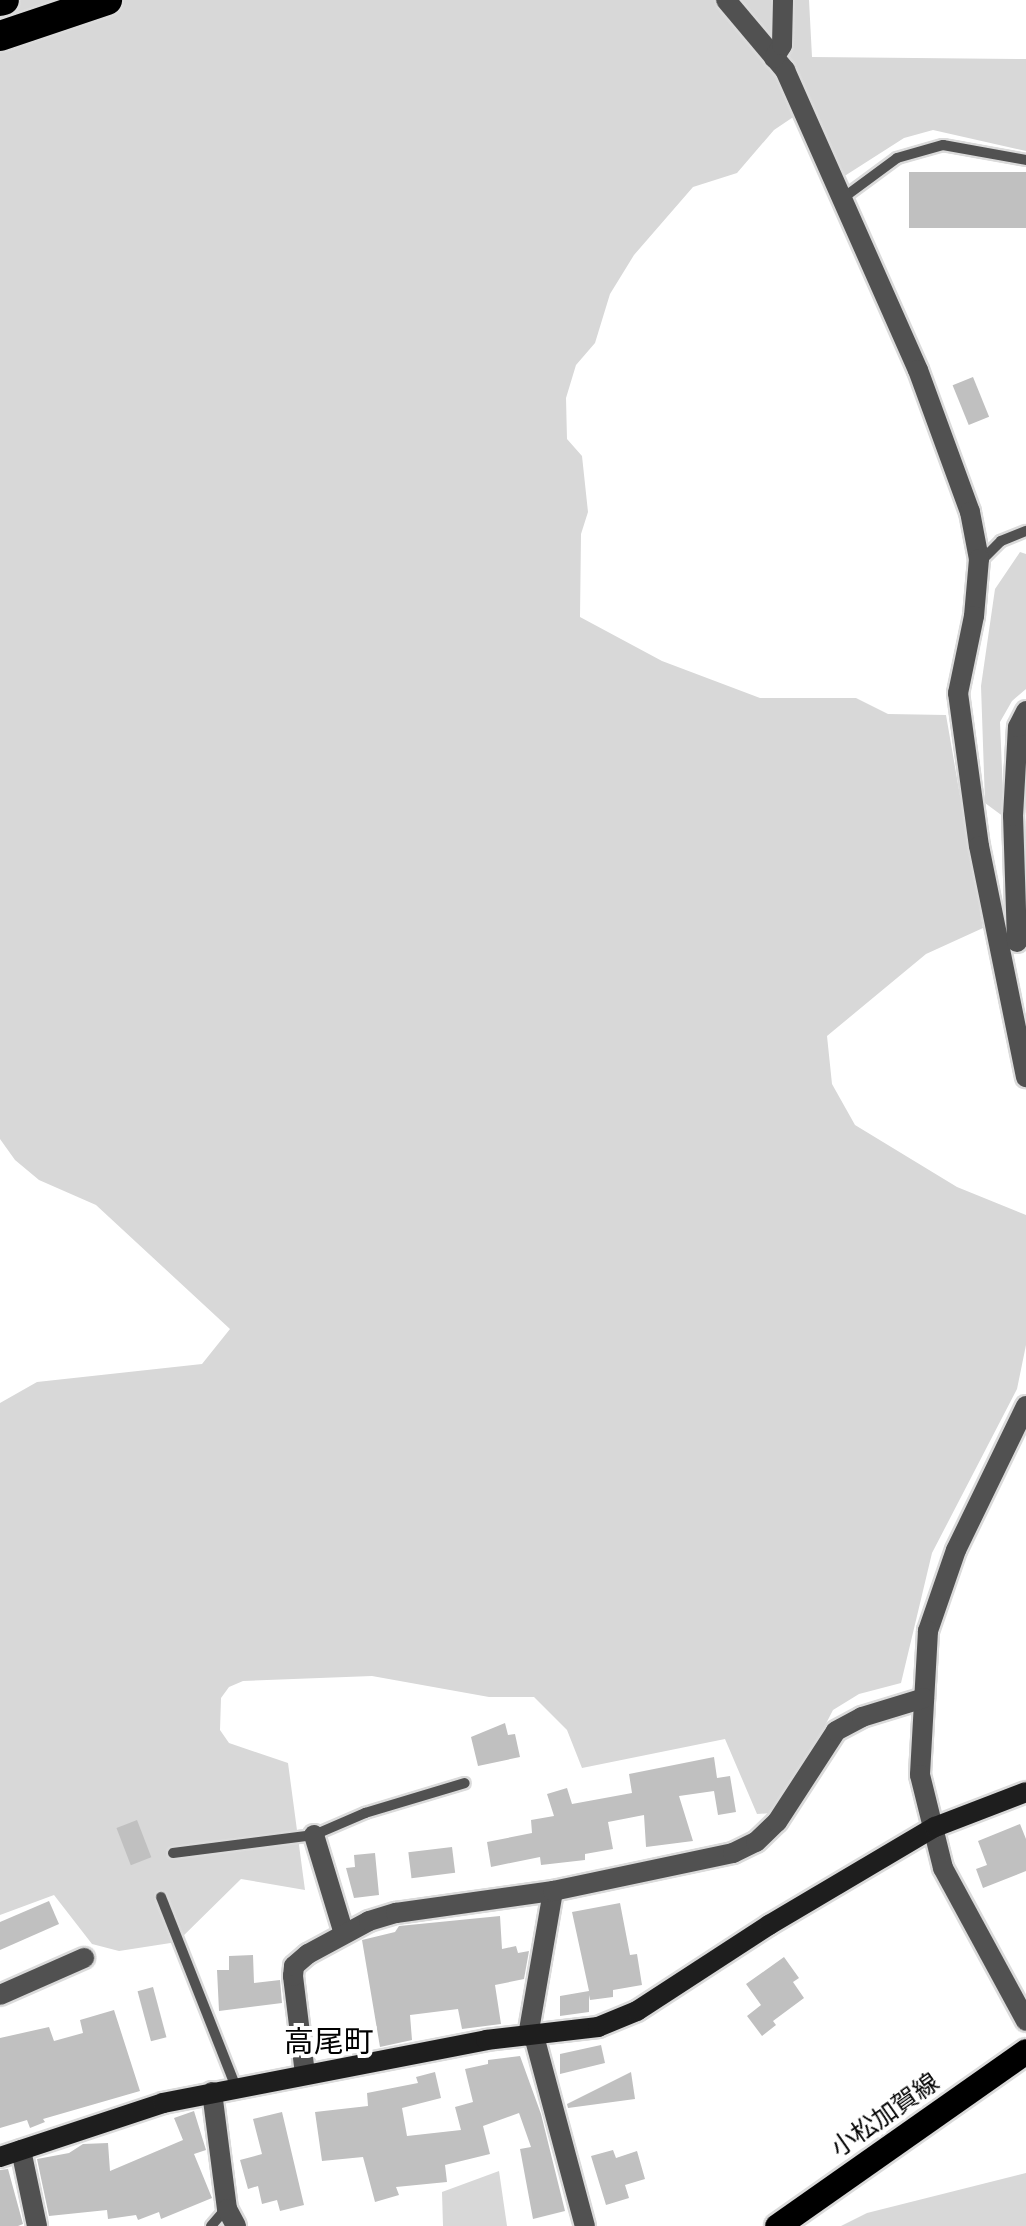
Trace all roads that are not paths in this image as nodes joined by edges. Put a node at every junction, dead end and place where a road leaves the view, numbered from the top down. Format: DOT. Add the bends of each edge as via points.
graph roads {
  1 [pos="107,0"];
  2 [pos="726,0"];
  3 [pos="783,0"];
  4 [pos="0,36"];
  5 [pos="774,58"];
  6 [pos="1026,160"];
  7 [pos="843,198"];
  8 [pos="1026,530"];
  9 [pos="978,563"];
  10 [pos="1026,711"];
  11 [pos="1017,942"];
  12 [pos="1026,1077"];
  13 [pos="1026,1406"];
  14 [pos="924,1698"];
  15 [pos="464,1783"];
  16 [pos="1026,1792"];
  17 [pos="935,1826"];
  18 [pos="314,1835"];
  19 [pos="173,1853"];
  20 [pos="552,1892"];
  21 [pos="160,1897"];
  22 [pos="344,1934"];
  23 [pos="84,1958"];
  24 [pos="0,1995"];
  25 [pos="1026,2020"];
  26 [pos="531,2036"];
  27 [pos="1026,2051"];
  28 [pos="305,2074"];
  29 [pos="236,2088"];
  30 [pos="212,2092"];
  31 [pos="21,2150"];
  32 [pos="0,2157"];
  33 [pos="232,2217"];
  34 [pos="36,2226"];
  35 [pos="211,2226"];
  36 [pos="586,2226"];
  37 [pos="777,2226"];
  1 -- 4 [label="highway"];
  2 -- 5 [label="street"];
  3 -- 5 [label="street" via="782,45"];
  5 -- 7 [label="street"];
  6 -- 7 [label="lane" via="943,145 896,158"];
  7 -- 9 [label="street" via="918,370 970,512"];
  8 -- 9 [label="lane" via="1001,541"];
  9 -- 12 [label="street" via="958,693 979,846"];
  10 -- 11 [label="street" via="1018,728 1013,816"];
  13 -- 14 [label="street" via="944,1582 928,1631"];
  14 -- 17 [label="street" via="920,1775"];
  14 -- 20 [label="street" via="836,1731 777,1822 733,1854"];
  15 -- 18 [label="lane"];
  16 -- 17 [label="street"];
  17 -- 25 [label="street" via="952,1887"];
  17 -- 26 [label="street" via="637,2011 598,2027"];
  18 -- 19 [label="lane"];
  18 -- 22 [label="street"];
  20 -- 22 [label="street" via="396,1913"];
  20 -- 26 [label="street"];
  21 -- 29 [label="lane"];
  22 -- 28 [label="street" via="294,1966"];
  23 -- 24 [label="street"];
  26 -- 28 [label="street"];
  26 -- 36 [label="street"];
  27 -- 37 [label="main road, 小松加賀線"];
  28 -- 29 [label="street"];
  29 -- 30 [label="street"];
  30 -- 31 [label="street"];
  30 -- 33 [label="street"];
  31 -- 32 [label="street"];
  31 -- 34 [label="street"];
  33 -- 35 [label="lane"];
}
